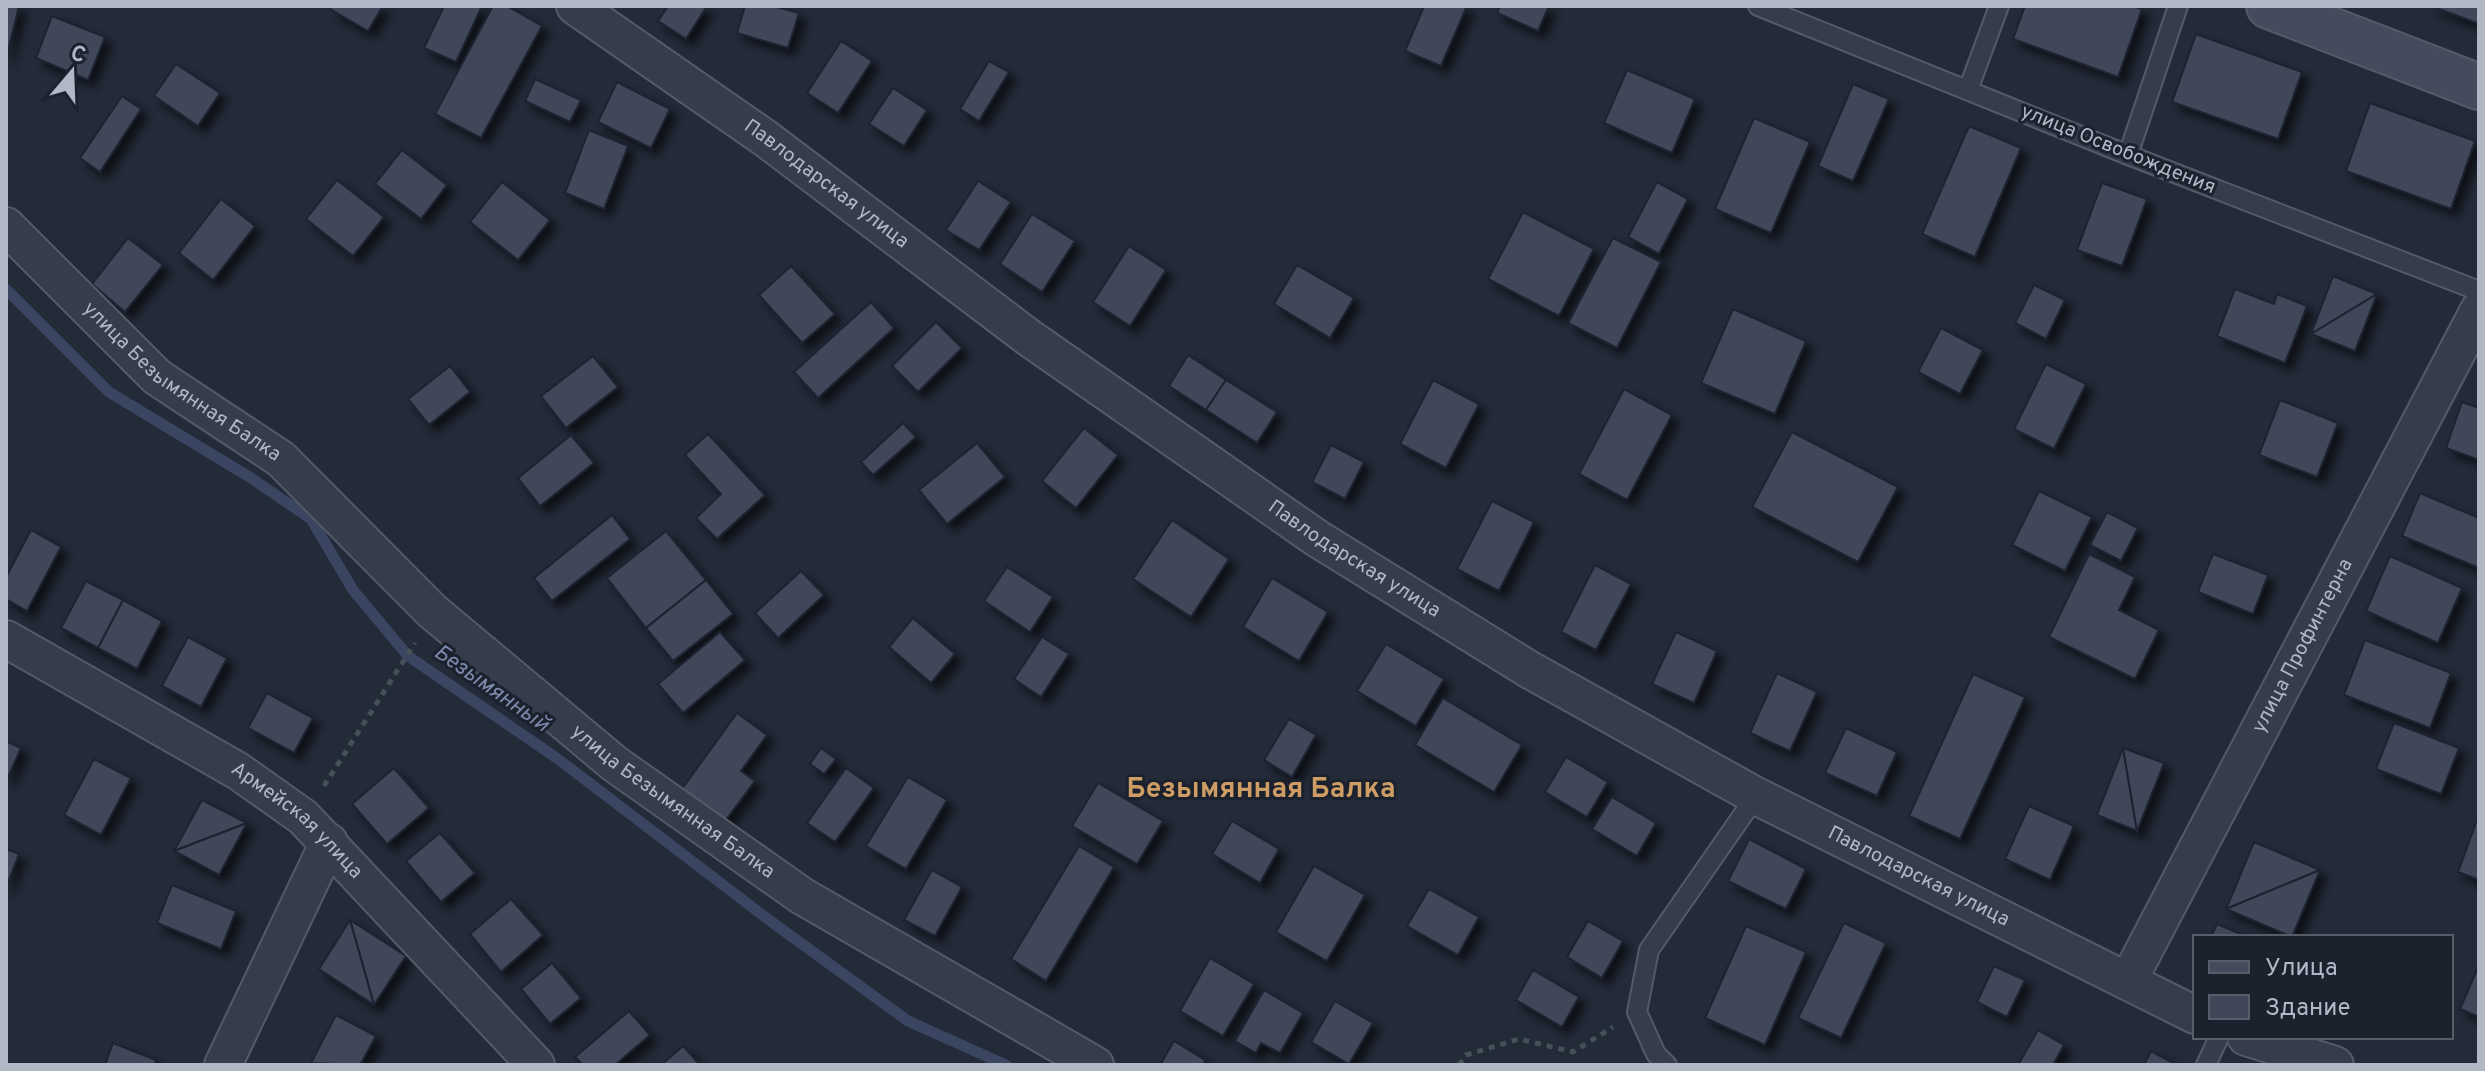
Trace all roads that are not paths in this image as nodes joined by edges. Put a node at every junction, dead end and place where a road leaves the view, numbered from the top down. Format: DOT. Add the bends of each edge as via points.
graph roads {
  1 [pos="575,6"];
  2 [pos="1758,6"];
  3 [pos="1999,6"];
  4 [pos="2178,6"];
  5 [pos="2269,6"];
  6 [pos="2479,87"];
  7 [pos="1968,90"];
  8 [pos="2128,155"];
  9 [pos="6,226"];
  10 [pos="2479,291"];
  11 [pos="2479,310"];
  12 [pos="6,639"];
  13 [pos="1756,796"];
  14 [pos="329,842"];
  15 [pos="2128,981"];
  16 [pos="2193,1014"];
  17 [pos="2218,1039"];
  18 [pos="2252,1039"];
  19 [pos="223,1065"];
  20 [pos="536,1065"];
  21 [pos="1095,1065"];
  22 [pos="1667,1065"];
  23 [pos="2206,1065"];
  24 [pos="2335,1065"];
  1 -- 13 [label="street, Павлодарская улица" via="765,138 1028,337 1318,539 1530,670"];
  2 -- 7 [label="lane, улица Освобождения"];
  3 -- 7 [label="lane"];
  4 -- 8 [label="lane"];
  5 -- 6 [label="main road"];
  7 -- 8 [label="lane, улица Освобождения"];
  8 -- 10 [label="lane, улица Освобождения"];
  9 -- 21 [label="street, улица Безымянная Балка" via="157,377 281,459 432,611 615,764 802,896"];
  11 -- 15 [label="street, улица Профинтерна"];
  12 -- 14 [label="street, Армейская улица" via="238,771"];
  13 -- 15 [label="street, Павлодарская улица"];
  13 -- 22 [label="lane" via="1649,950 1637,1012 1656,1054"];
  14 -- 19 [label="street"];
  14 -- 20 [label="street, Армейская улица"];
  15 -- 16 [label="street, Павлодарская улица"];
  17 -- 23 [label="lane"];
  18 -- 24 [label="street"];
}
